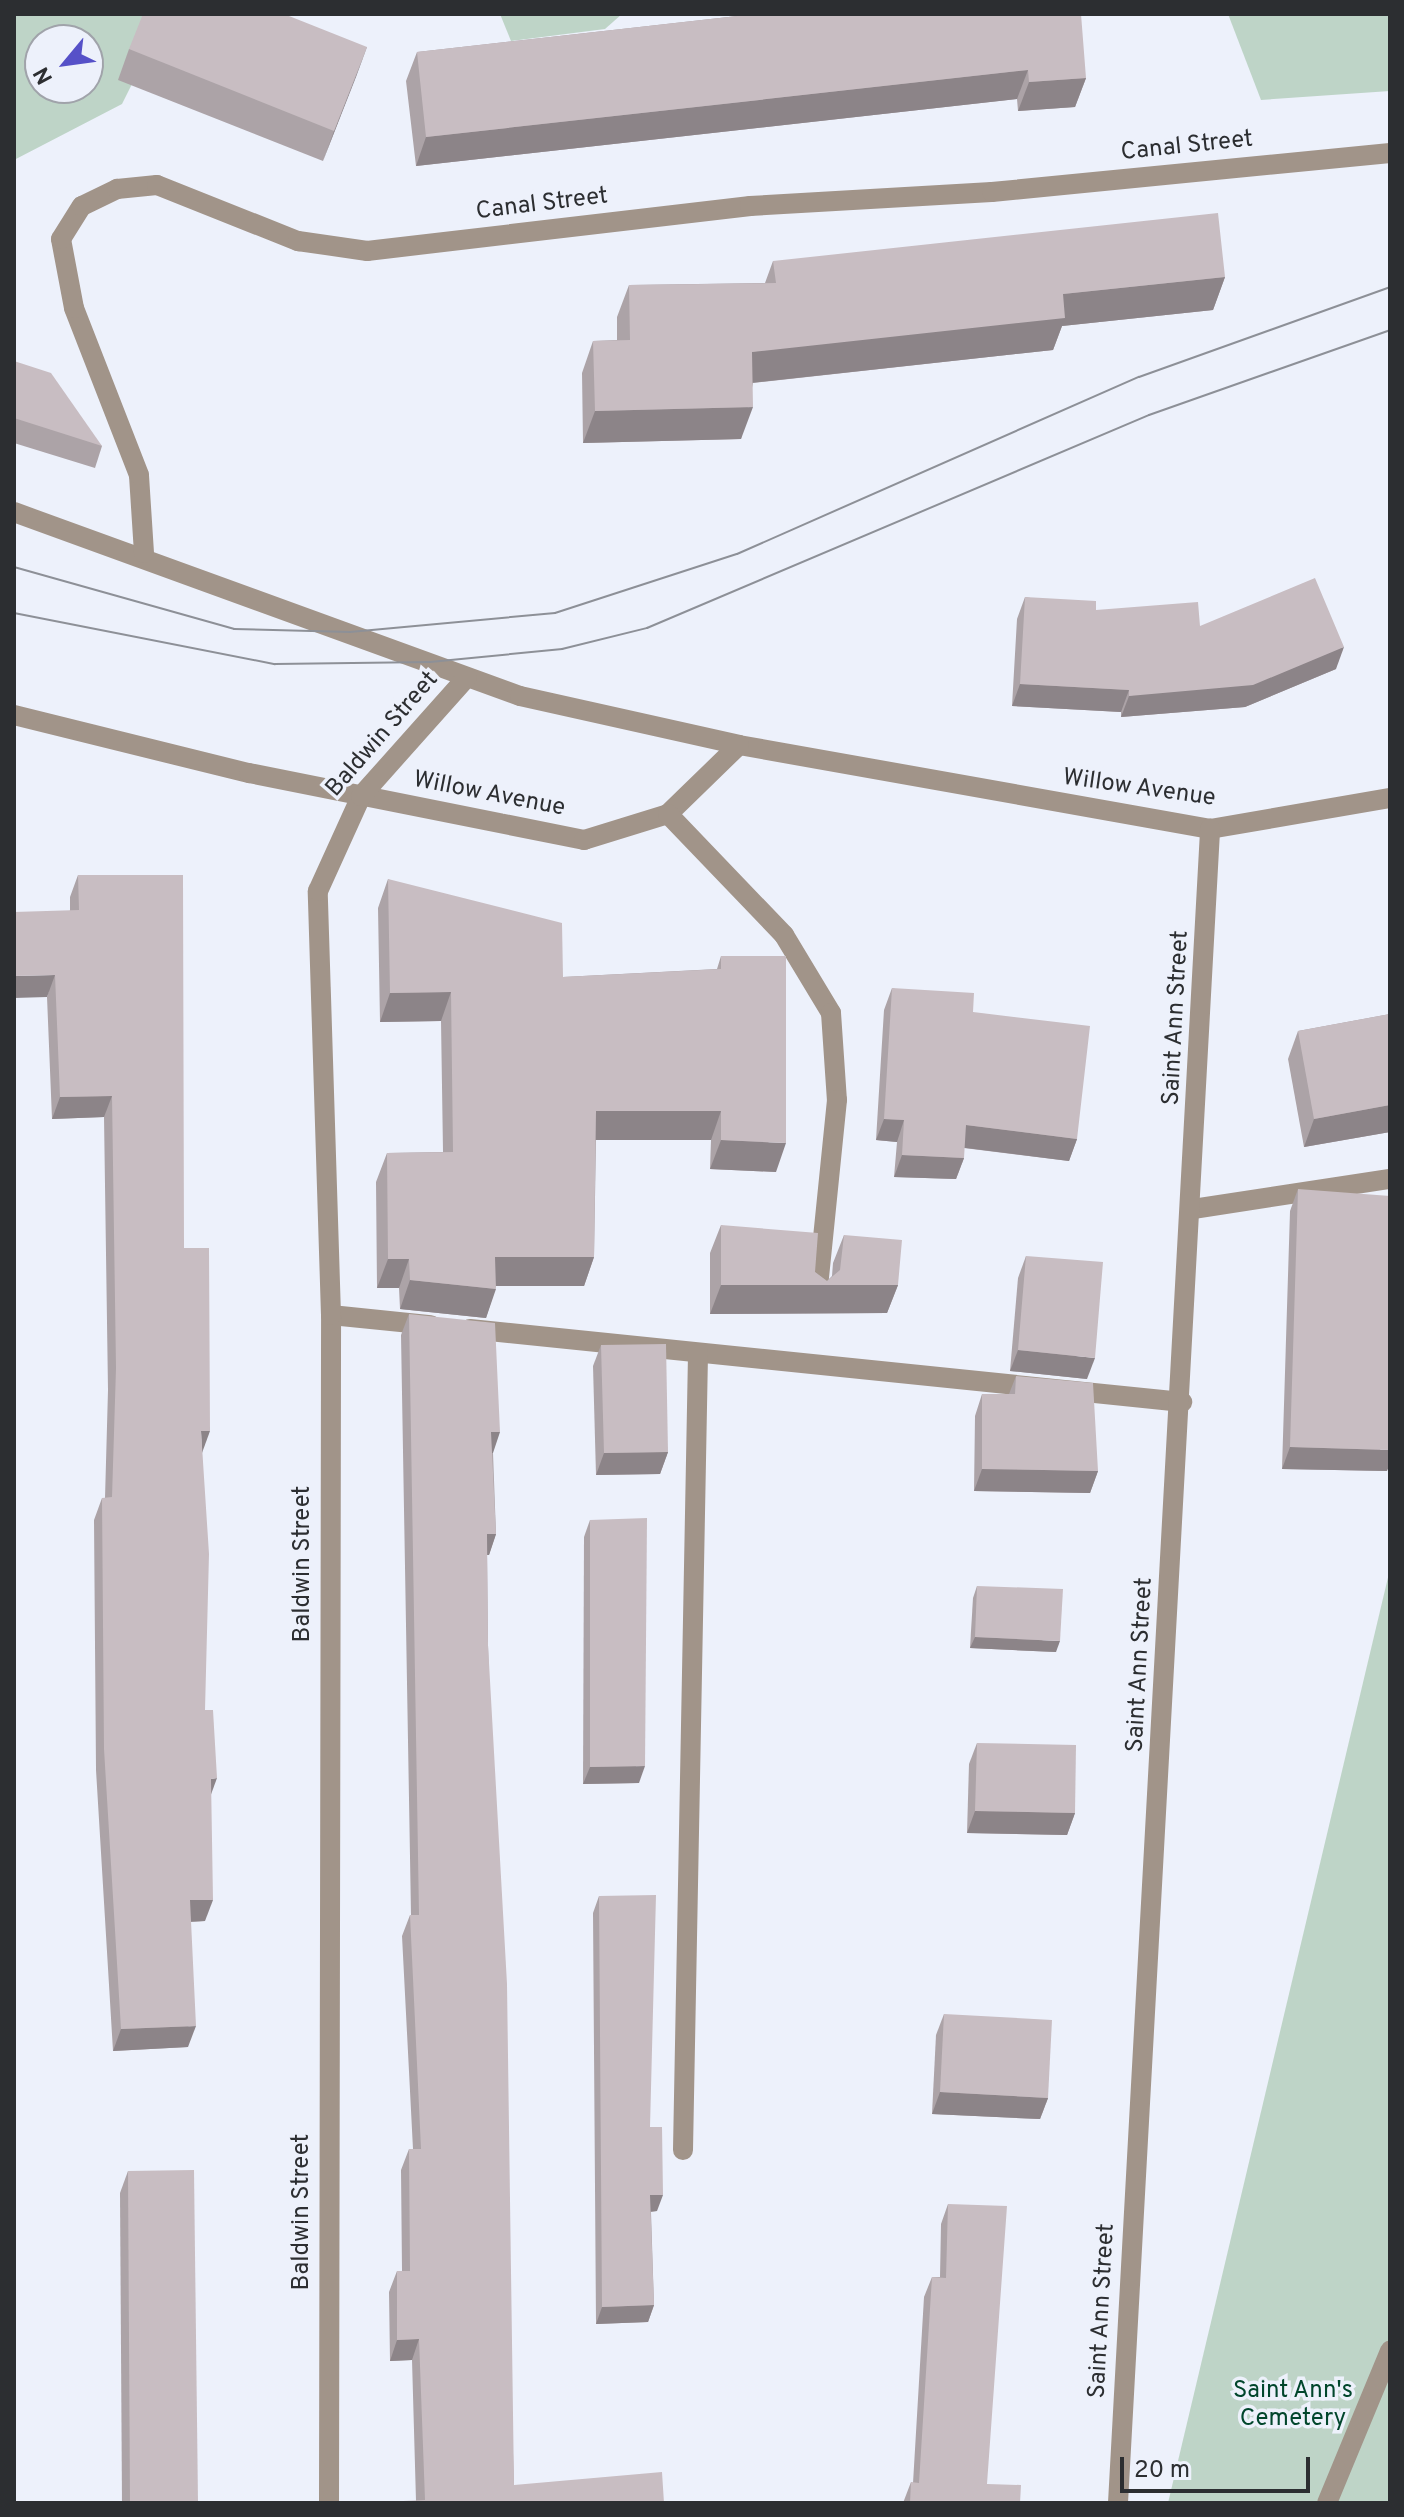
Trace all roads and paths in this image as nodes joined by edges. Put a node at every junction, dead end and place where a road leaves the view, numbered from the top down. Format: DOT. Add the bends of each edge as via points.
graph roads {
  1 [pos="1390,153"];
  2 [pos="14,512"];
  3 [pos="144,553"];
  4 [pos="467,677"];
  5 [pos="14,715"];
  6 [pos="739,745"];
  7 [pos="361,796"];
  8 [pos="1390,798"];
  9 [pos="668,814"];
  10 [pos="1210,829"];
  11 [pos="1390,1179"];
  12 [pos="1193,1209"];
  13 [pos="817,1296"];
  14 [pos="331,1315"];
  15 [pos="698,1353"];
  16 [pos="1182,1402"];
  17 [pos="683,2150"];
  18 [pos="1390,2351"];
  19 [pos="329,2503"];
  20 [pos="1118,2503"];
  21 [pos="1327,2503"];
  1 -- 3 [label="street, Canal Street" via="992,192 750,206 367,251 298,241 157,185 117,189 82,206 61,239 74,308 139,475"];
  2 -- 3 [label="street, Willow Avenue"];
  3 -- 4 [label="street, Willow Avenue"];
  4 -- 6 [label="street, Willow Avenue"];
  4 -- 7 [label="street, Baldwin Street"];
  5 -- 7 [label="street, Willow Avenue"];
  6 -- 9 [label="street, Willow Avenue"];
  6 -- 10 [label="street, Willow Avenue"];
  7 -- 9 [label="street, Willow Avenue" via="584,840"];
  7 -- 14 [label="street, Baldwin Street" via="318,891"];
  8 -- 10 [label="street, Willow Avenue"];
  9 -- 13 [label="street" via="784,935 831,1013 837,1100"];
  10 -- 12 [label="street, Saint Ann Street"];
  11 -- 12 [label="street"];
  12 -- 16 [label="street, Saint Ann Street"];
  14 -- 15 [label="street"];
  14 -- 19 [label="street, Baldwin Street"];
  15 -- 16 [label="street"];
  15 -- 17 [label="street"];
  16 -- 20 [label="street, Saint Ann Street"];
  18 -- 21 [label="street"];
}
